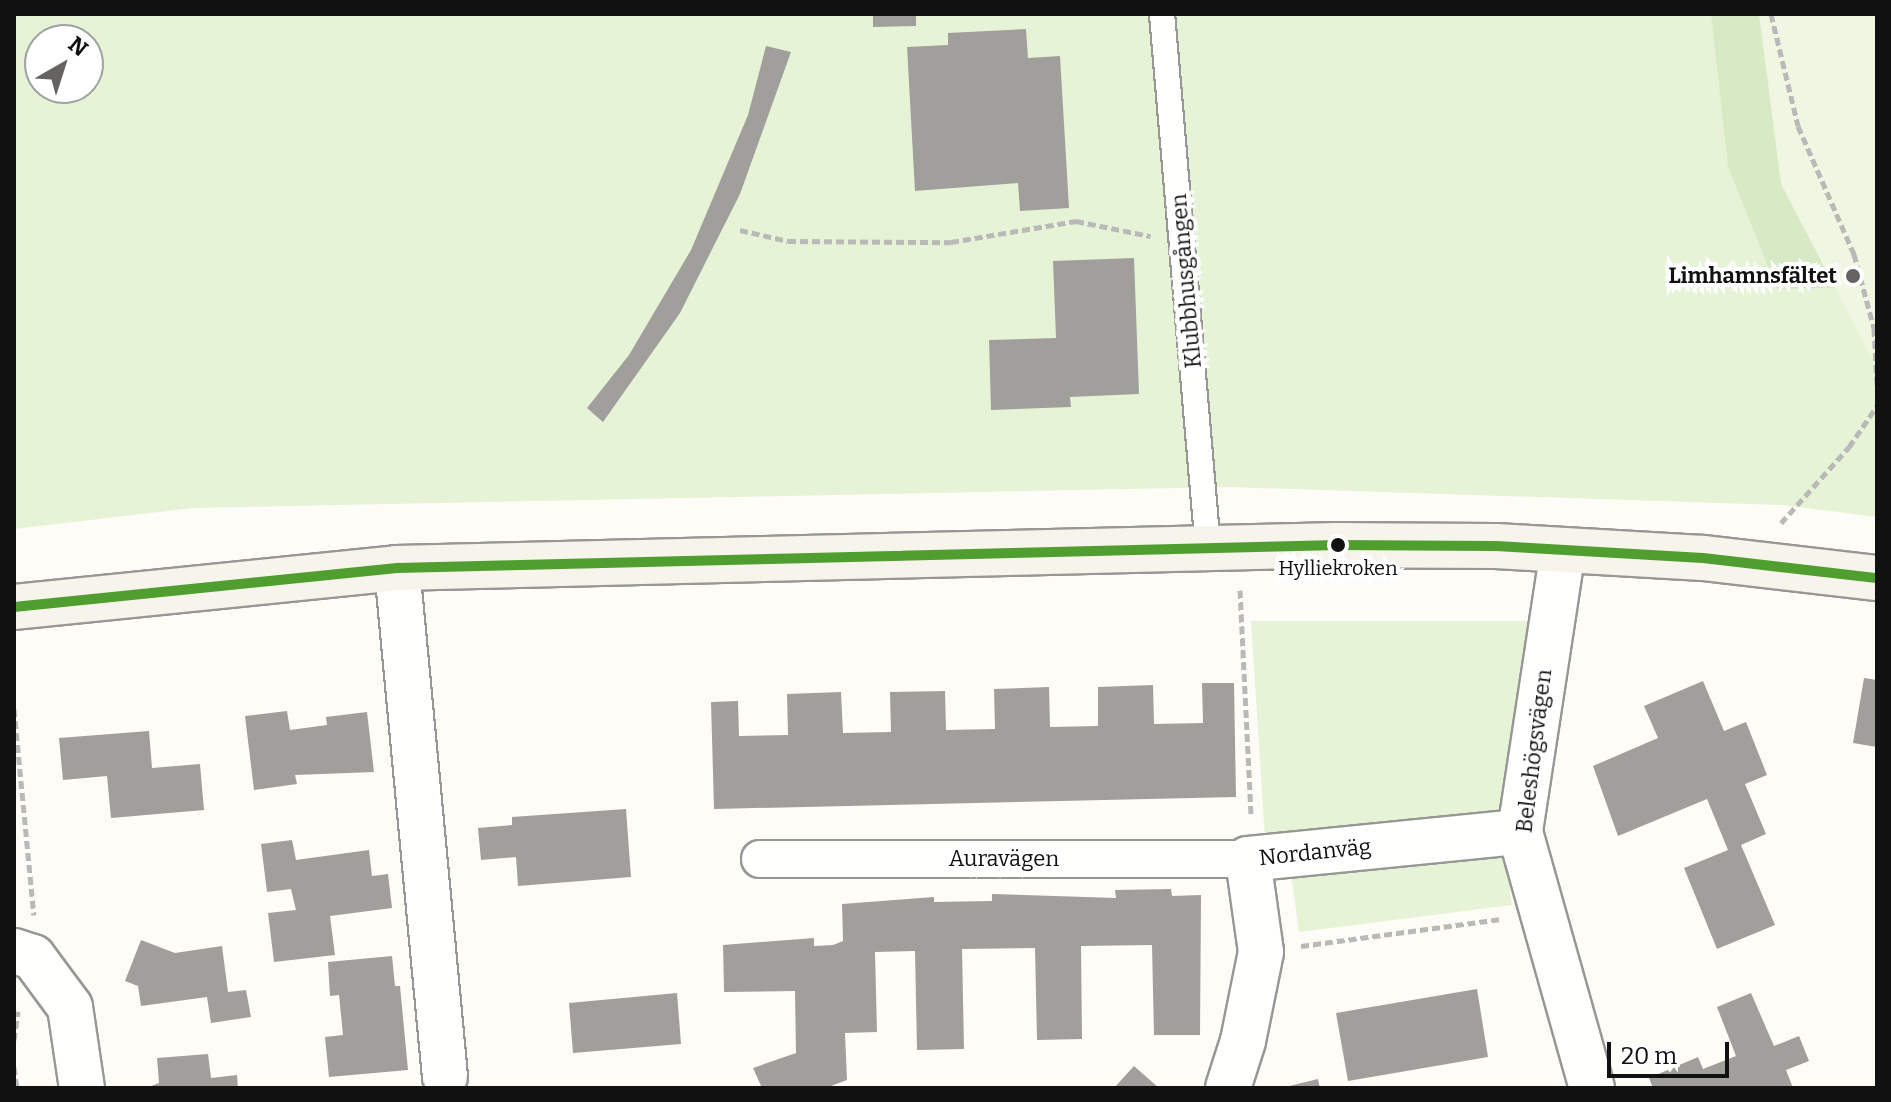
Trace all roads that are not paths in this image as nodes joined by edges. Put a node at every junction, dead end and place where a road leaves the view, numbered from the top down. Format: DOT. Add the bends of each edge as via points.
graph roads {
  1 [pos="1162,14"];
  2 [pos="1563,550"];
  3 [pos="1224,562"];
  4 [pos="397,568"];
  5 [pos="1877,578"];
  6 [pos="14,607"];
  7 [pos="1520,832"];
  8 [pos="1250,842"];
  9 [pos="760,859"];
  10 [pos="23,954"];
  11 [pos="445,1077"];
  12 [pos="82,1088"];
  13 [pos="1228,1088"];
  14 [pos="1592,1088"];
  1 -- 3 [label="lane, Klubbhusgången"];
  2 -- 3 [label="main road" via="1386,545"];
  2 -- 5 [label="main road" via="1703,558"];
  2 -- 7 [label="street, Beleshögsvägen"];
  3 -- 4 [label="main road"];
  4 -- 6 [label="main road"];
  4 -- 11 [label="street"];
  7 -- 8 [label="street, Nordanväg"];
  7 -- 14 [label="street, Beleshögsvägen"];
  8 -- 9 [label="street, Auravägen"];
  8 -- 13 [label="street, Nordanväg" via="1261,952"];
  10 -- 12 [label="street" via="70,1007"];
}
